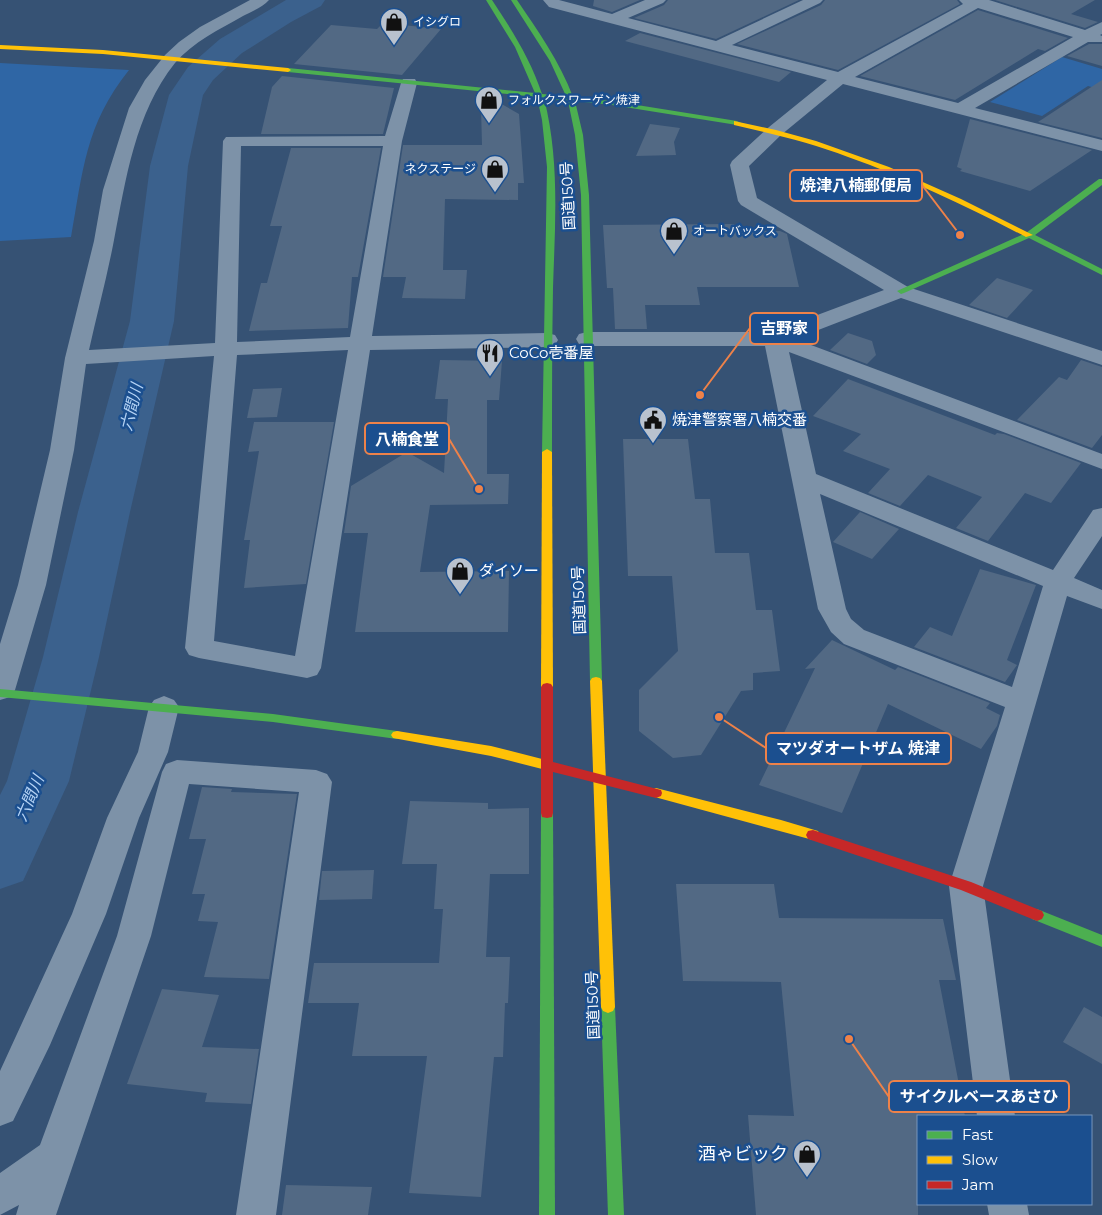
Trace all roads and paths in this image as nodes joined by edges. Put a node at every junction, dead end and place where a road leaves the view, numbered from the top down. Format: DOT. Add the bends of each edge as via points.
graph roads {
  1 [pos="261,0"];
  2 [pos="489,0"];
  3 [pos="514,0"];
  4 [pos="551,0"];
  5 [pos="658,0"];
  6 [pos="815,0"];
  7 [pos="975,1"];
  8 [pos="614,19"];
  9 [pos="1102,27"];
  10 [pos="1094,38"];
  11 [pos="718,46"];
  12 [pos="0,47"];
  13 [pos="177,59"];
  14 [pos="840,78"];
  15 [pos="409,83"];
  16 [pos="540,96"];
  17 [pos="570,100"];
  18 [pos="959,110"];
  19 [pos="775,131"];
  20 [pos="392,141"];
  21 [pos="1102,146"];
  22 [pos="1102,181"];
  23 [pos="1029,235"];
  24 [pos="1102,272"];
  25 [pos="901,291"];
  26 [pos="587,339"];
  27 [pos="775,339"];
  28 [pos="547,340"];
  29 [pos="359,342"];
  30 [pos="226,348"];
  31 [pos="83,358"];
  32 [pos="1102,358"];
  33 [pos="1102,462"];
  34 [pos="806,479"];
  35 [pos="1102,516"];
  36 [pos="1058,582"];
  37 [pos="1102,600"];
  38 [pos="4,692"];
  39 [pos="1021,702"];
  40 [pos="159,707"];
  41 [pos="547,764"];
  42 [pos="599,778"];
  43 [pos="966,886"];
  44 [pos="1102,941"];
  45 [pos="0,1109"];
  46 [pos="996,1115"];
  47 [pos="55,1156"];
  48 [pos="0,1196"];
  49 [pos="36,1215"];
  50 [pos="256,1215"];
  51 [pos="547,1215"];
  52 [pos="616,1215"];
  1 -- 13 [label="street" via="206,30"];
  2 -- 16 [label="main road, 国道150号" via="511,33"];
  3 -- 17 [label="main road, 国道150号" via="542,42"];
  4 -- 8 [label="street" via="554,4"];
  5 -- 8 [label="street"];
  6 -- 11 [label="street"];
  7 -- 10 [label="street"];
  7 -- 14 [label="street"];
  8 -- 11 [label="street"];
  9 -- 10 [label="street"];
  10 -- 18 [label="street"];
  11 -- 14 [label="street"];
  12 -- 13 [label="main road"];
  13 -- 15 [label="main road"];
  13 -- 31 [label="street" via="151,84 138,108 113,190"];
  14 -- 18 [label="street"];
  14 -- 19 [label="street"];
  15 -- 16 [label="main road"];
  15 -- 20 [label="street"];
  16 -- 17 [label="main road"];
  16 -- 28 [label="main road, 国道150号" via="552,187"];
  17 -- 19 [label="main road" via="685,113"];
  17 -- 26 [label="main road, 国道150号" via="580,146 585,195"];
  18 -- 21 [label="street"];
  19 -- 23 [label="main road" via="886,167"];
  19 -- 25 [label="street" via="739,165 748,201"];
  20 -- 29 [label="street"];
  20 -- 30 [label="street" via="232,141"];
  22 -- 23 [label="main road"];
  23 -- 24 [label="main road"];
  23 -- 25 [label="main road"];
  25 -- 27 [label="street"];
  25 -- 32 [label="street"];
  26 -- 27 [label="street"];
  26 -- 42 [label="main road, 国道150号"];
  27 -- 33 [label="street"];
  27 -- 34 [label="street"];
  28 -- 29 [label="street"];
  28 -- 41 [label="main road, 国道150号"];
  29 -- 30 [label="street"];
  29 -- 30 [label="street" via="307,668 199,648"];
  30 -- 31 [label="street"];
  31 -- 38 [label="street" via="32,585"];
  34 -- 36 [label="street"];
  34 -- 39 [label="street" via="832,608 841,625 854,637"];
  35 -- 36 [label="street"];
  36 -- 37 [label="street"];
  36 -- 39 [label="street"];
  38 -- 40 [label="main road"];
  39 -- 43 [label="street"];
  40 -- 41 [label="main road" via="366,729"];
  40 -- 45 [label="street" via="153,752 123,818 89,914"];
  41 -- 42 [label="main road"];
  41 -- 51 [label="main road, 国道150号"];
  42 -- 43 [label="main road" via="780,825"];
  42 -- 52 [label="main road, 国道150号"];
  43 -- 44 [label="main road"];
  43 -- 46 [label="street"];
  47 -- 48 [label="street"];
  47 -- 49 [label="street"];
  47 -- 50 [label="street" via="134,936 177,772 316,782"];
}
